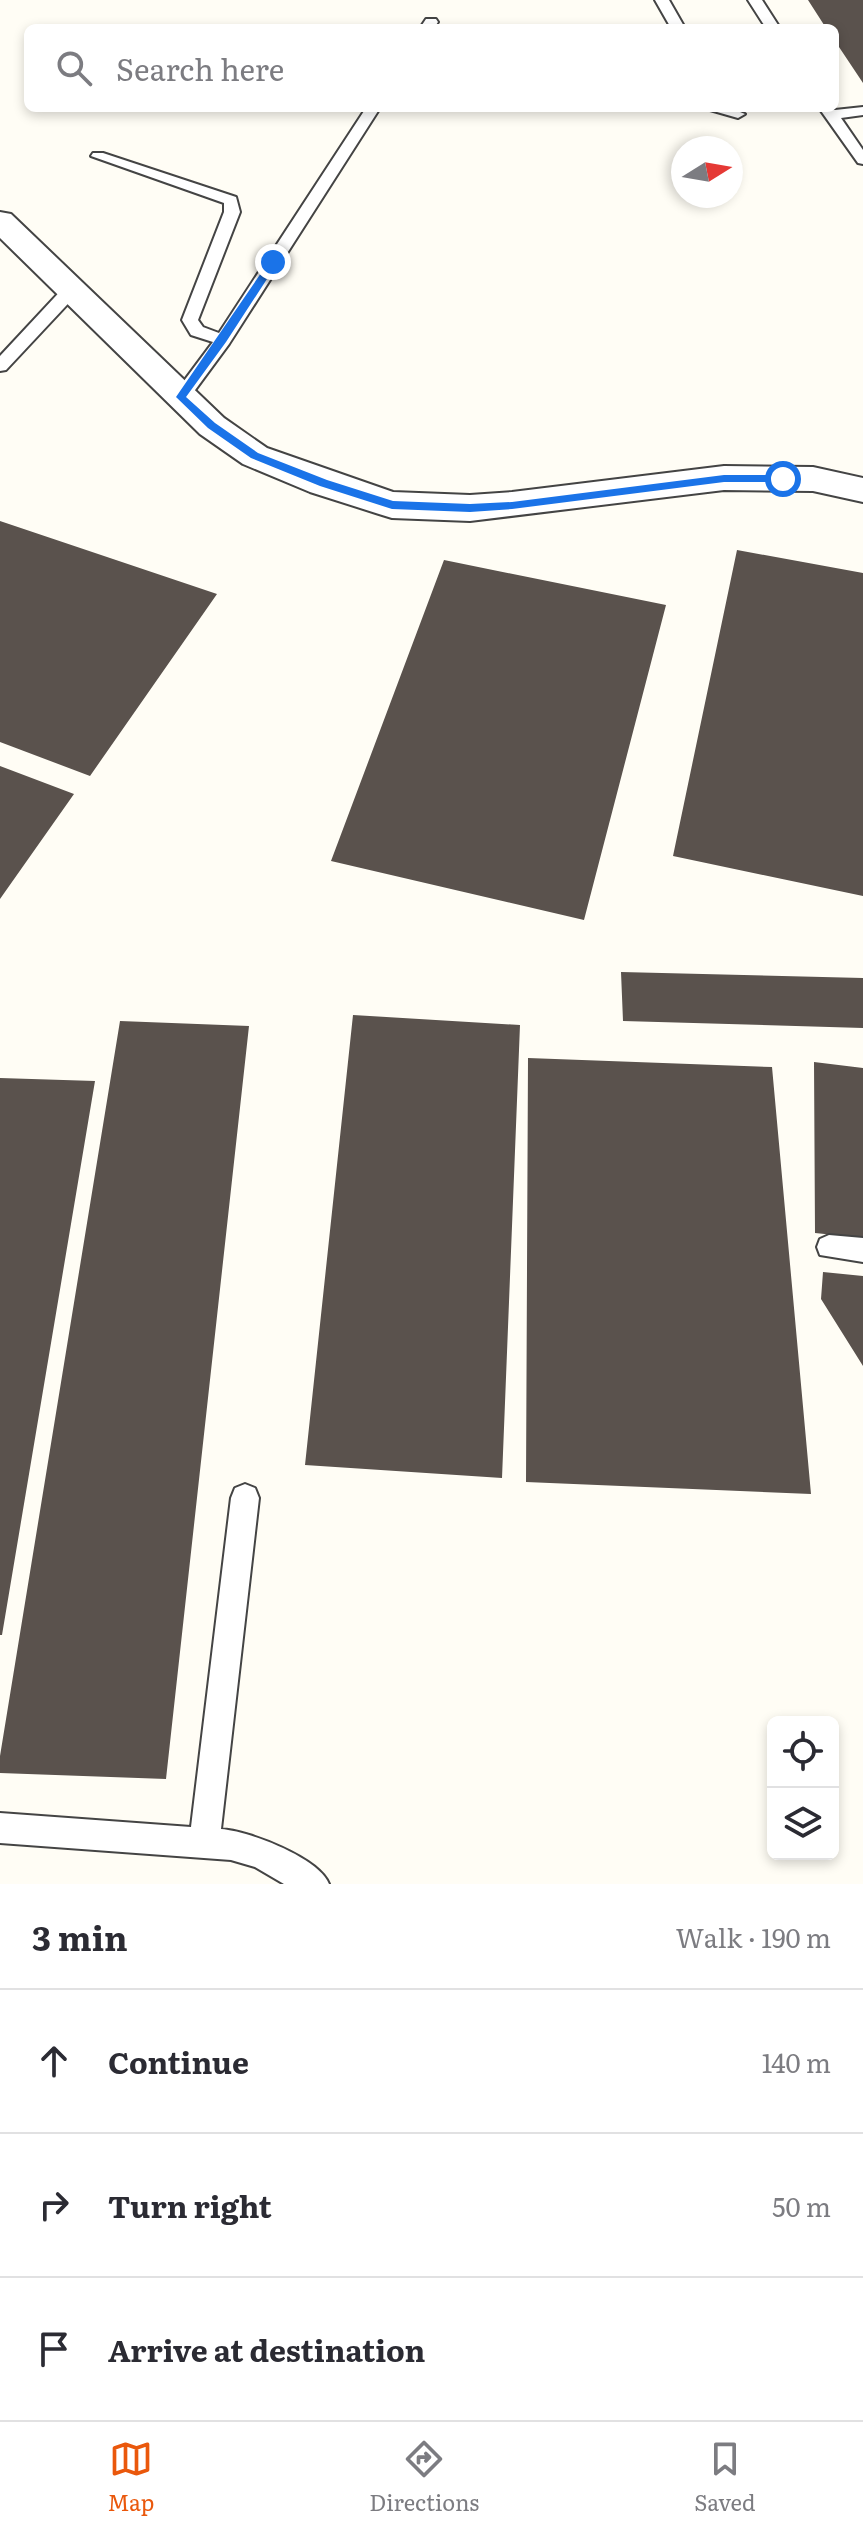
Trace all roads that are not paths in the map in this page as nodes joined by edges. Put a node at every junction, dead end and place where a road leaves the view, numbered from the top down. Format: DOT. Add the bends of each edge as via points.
graph roads {
  1 [pos="662,0"];
  2 [pos="755,0"];
  3 [pos="676,24"];
  4 [pos="770,24"];
  5 [pos="863,111"];
  6 [pos="370,112"];
  7 [pos="729,112"];
  8 [pos="828,112"];
  9 [pos="839,112"];
  10 [pos="738,114"];
  11 [pos="98,156"];
  12 [pos="863,160"];
  13 [pos="0,221"];
  14 [pos="73,288"];
  15 [pos="223,340"];
  16 [pos="0,366"];
  17 [pos="181,397"];
  18 [pos="863,490"];
  19 [pos="829,1247"];
  20 [pos="863,1250"];
  21 [pos="245,1498"];
  22 [pos="0,1828"];
  23 [pos="204,1843"];
  24 [pos="314,1884"];
  1 -- 3 [label="lane"];
  2 -- 4 [label="lane"];
  5 -- 9 [label="lane"];
  6 -- 15 [label="lane"];
  7 -- 10 [label="lane"];
  8 -- 12 [label="lane"];
  11 -- 15 [label="lane" via="231,200 232,212 190,320 197,331"];
  13 -- 14 [label="street"];
  14 -- 16 [label="lane"];
  14 -- 17 [label="street"];
  15 -- 17 [label="lane"];
  17 -- 18 [label="street" via="255,456 392,505 512,505 724,478 813,479"];
  19 -- 20 [label="lane"];
  21 -- 23 [label="lane"];
  22 -- 23 [label="lane"];
  23 -- 24 [label="lane" via="261,1854"];
}
